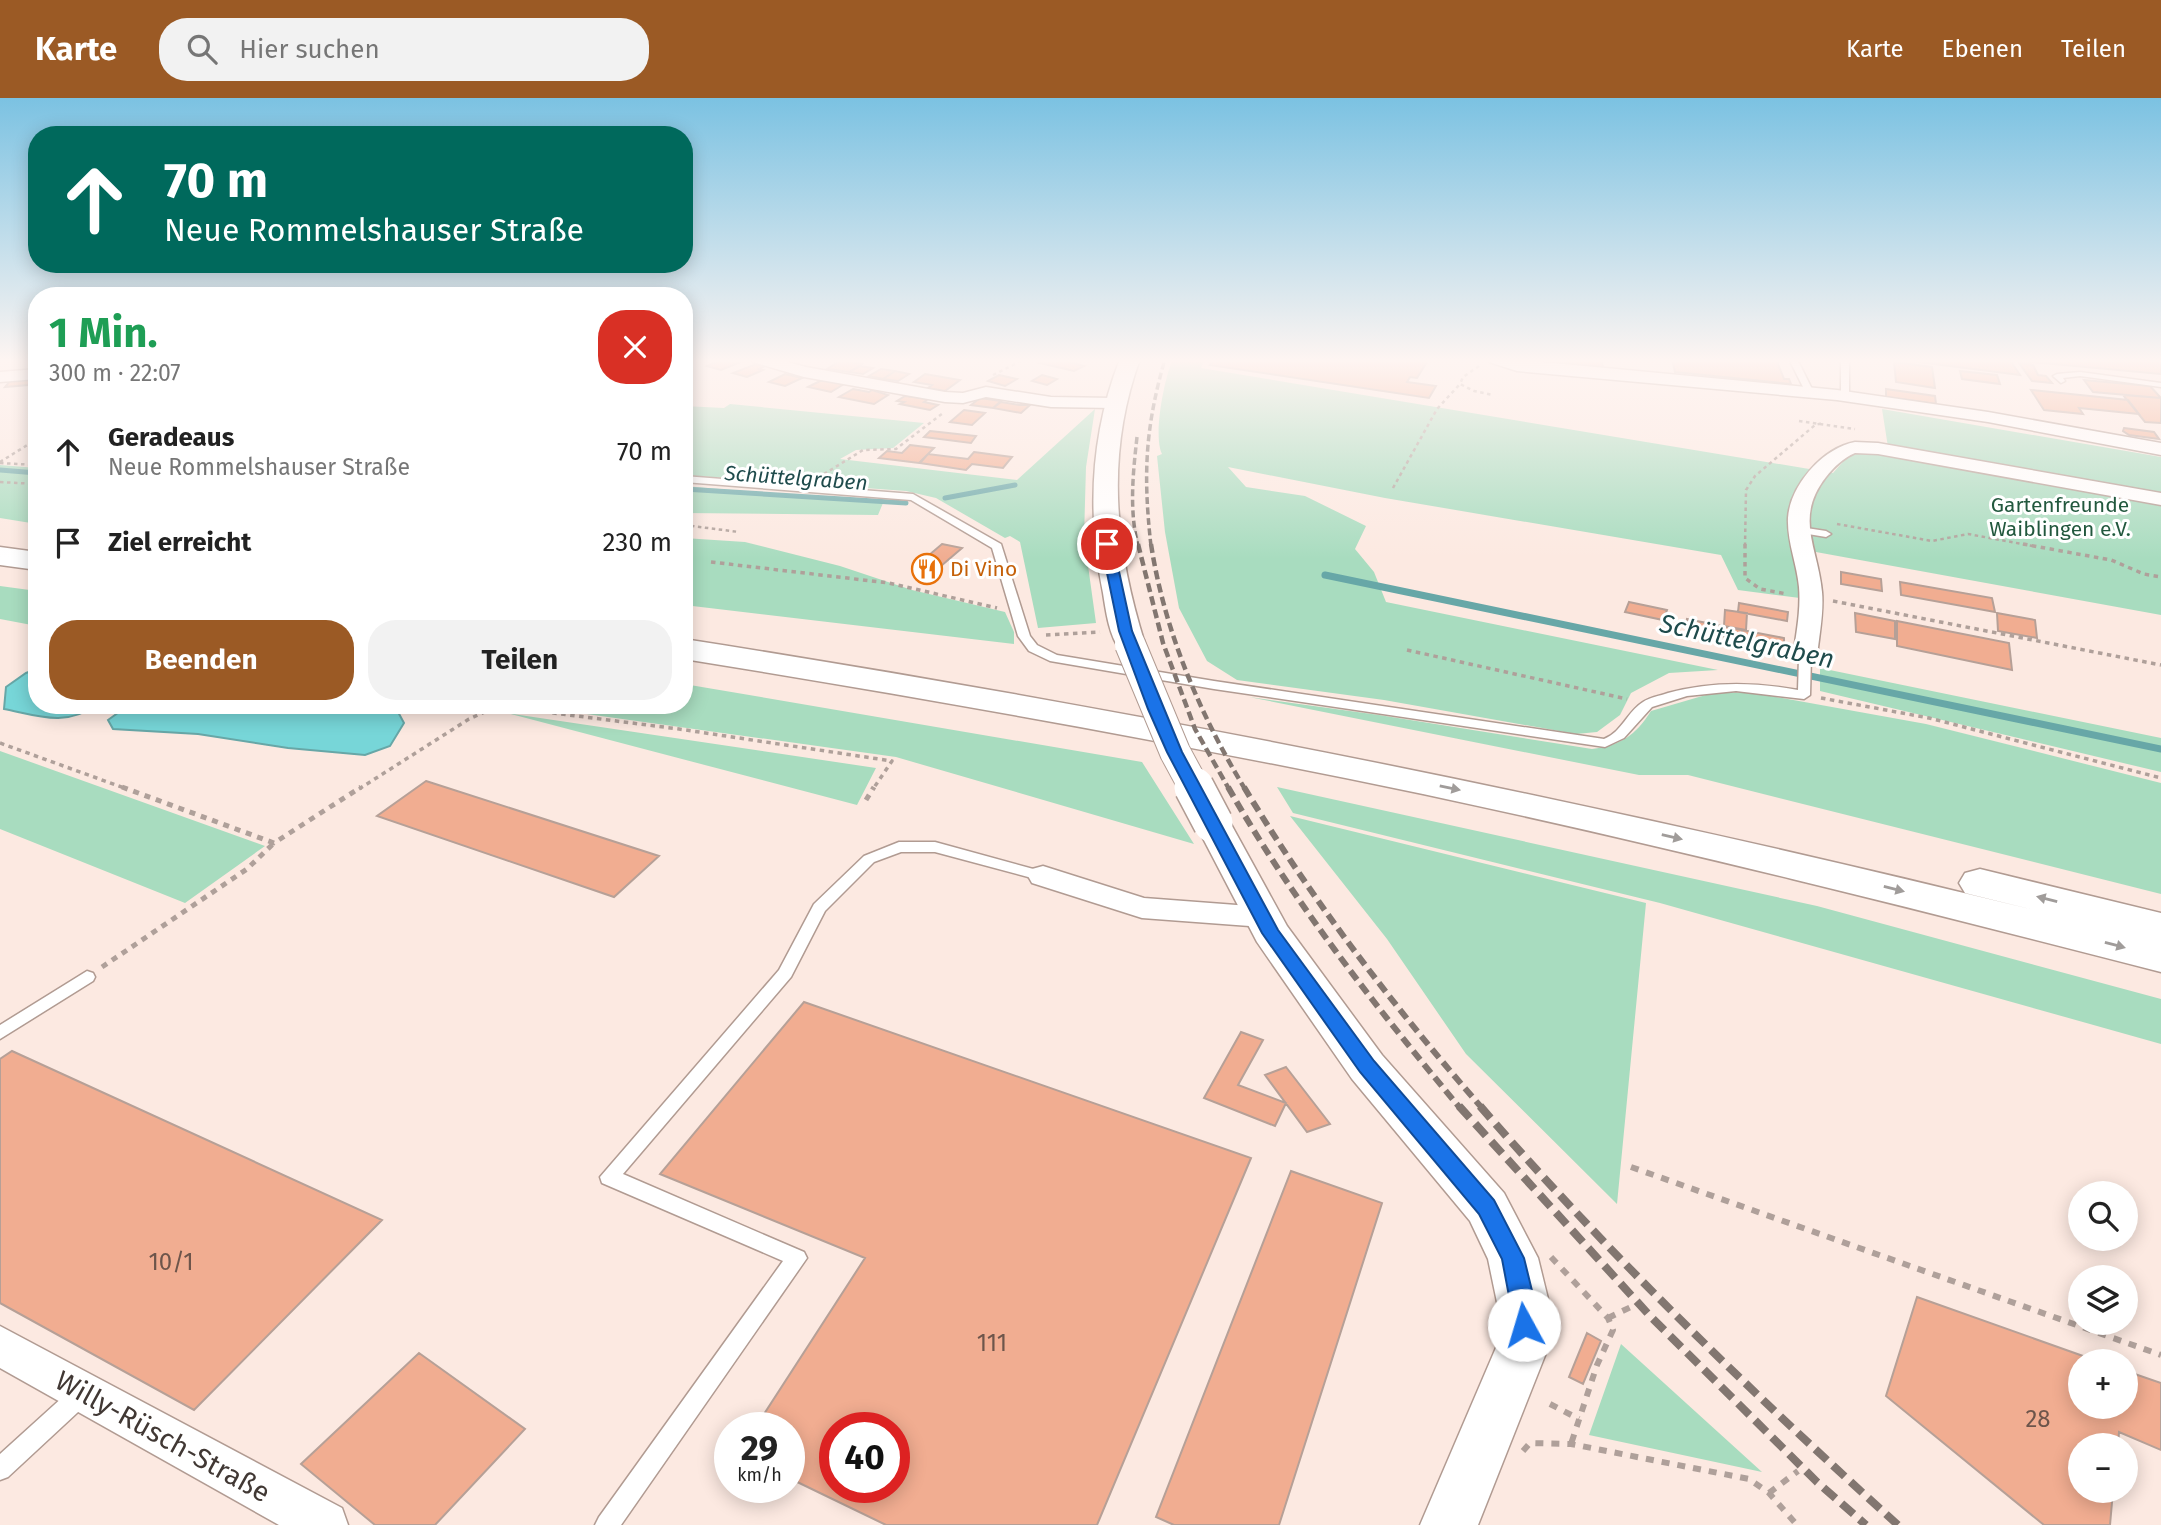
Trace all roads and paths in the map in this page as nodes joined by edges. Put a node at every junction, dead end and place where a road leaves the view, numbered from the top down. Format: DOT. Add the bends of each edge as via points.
graph roads {
  1 [pos="927,426"];
  2 [pos="1112,426"];
  3 [pos="1428,426"];
  4 [pos="1814,426"];
  5 [pos="2038,426"];
  6 [pos="28,445"];
  7 [pos="2161,449"];
  8 [pos="0,462"];
  9 [pos="28,464"];
  10 [pos="816,479"];
  11 [pos="693,480"];
  12 [pos="0,482"];
  13 [pos="28,484"];
  14 [pos="1393,488"];
  15 [pos="2161,499"];
  16 [pos="1799,524"];
  17 [pos="693,526"];
  18 [pos="739,532"];
  19 [pos="1826,534"];
  20 [pos="0,538"];
  21 [pos="28,542"];
  22 [pos="0,556"];
  23 [pos="28,560"];
  24 [pos="711,562"];
  25 [pos="2161,577"];
  26 [pos="1811,597"];
  27 [pos="1018,613"];
  28 [pos="693,631"];
  29 [pos="1036,635"];
  30 [pos="1118,638"];
  31 [pos="693,650"];
  32 [pos="1407,650"];
  33 [pos="1805,657"];
  34 [pos="2161,665"];
  35 [pos="1804,695"];
  36 [pos="1648,704"];
  37 [pos="480,714"];
  38 [pos="556,714"];
  39 [pos="0,743"];
  40 [pos="2161,778"];
  41 [pos="866,800"];
  42 [pos="274,843"];
  43 [pos="1043,876"];
  44 [pos="1263,918"];
  45 [pos="2161,928"];
  46 [pos="2161,957"];
  47 [pos="87,977"];
  48 [pos="0,1033"];
  49 [pos="1631,1167"];
  50 [pos="1544,1250"];
  51 [pos="1633,1306"];
  52 [pos="1608,1318"];
  53 [pos="0,1346"];
  54 [pos="2161,1355"];
  55 [pos="84,1392"];
  56 [pos="1550,1404"];
  57 [pos="1579,1419"];
  58 [pos="1571,1444"];
  59 [pos="1514,1460"];
  60 [pos="0,1469"];
  61 [pos="1798,1472"];
  62 [pos="1769,1493"];
  63 [pos="325,1525"];
  64 [pos="607,1525"];
  65 [pos="1449,1525"];
  66 [pos="1797,1525"];
  1 -- 10 [label="path" via="896,449 863,450"];
  2 -- 30 [label="street" via="1104,505"];
  3 -- 14 [label="path"];
  4 -- 26 [label="path" via="1755,476 1746,490 1745,578 1760,589"];
  5 -- 7 [label="street"];
  6 -- 8 [label="path"];
  8 -- 9 [label="path"];
  11 -- 27 [label="lane" via="913,497 997,546"];
  12 -- 13 [label="path"];
  15 -- 16 [label="street" via="1859,446 1826,463 1805,496"];
  16 -- 19 [label="lane"];
  16 -- 25 [label="path" via="1932,541 1968,534 2111,560"];
  16 -- 26 [label="street"];
  17 -- 18 [label="path"];
  20 -- 21 [label="highway"];
  22 -- 23 [label="highway"];
  24 -- 27 [label="path" via="889,583"];
  26 -- 33 [label="street"];
  26 -- 34 [label="path"];
  27 -- 36 [label="lane" via="1024,636 1033,648 1054,658 1591,743 1619,739"];
  45 -- 28 [label="highway, one-way" via="1776,835 1443,762 1058,689"];
  29 -- 30 [label="path"];
  30 -- 44 [label="street, bridge"];
  31 -- 46 [label="highway, one-way" via="1050,709 1391,775 1811,869"];
  32 -- 36 [label="path"];
  33 -- 35 [label="lane"];
  35 -- 36 [label="lane" via="1730,686"];
  35 -- 40 [label="path" via="1930,718"];
  37 -- 42 [label="path"];
  38 -- 41 [label="path" via="892,761"];
  39 -- 42 [label="path"];
  42 -- 47 [label="path" via="247,869"];
  43 -- 44 [label="street" via="1142,908"];
  43 -- 64 [label="lane" via="935,848 899,847 869,859 819,908 785,973 608,1177 797,1258"];
  44 -- 65 [label="street" via="1367,1067 1487,1207 1513,1258 1524,1307 1524,1343"];
  47 -- 48 [label="lane"];
  49 -- 54 [label="path"];
  50 -- 52 [label="path"];
  51 -- 52 [label="path"];
  52 -- 57 [label="path" via="1613,1330"];
  53 -- 55 [label="street, Willy-Rüsch-Straße"];
  55 -- 60 [label="lane"];
  55 -- 63 [label="street, Willy-Rüsch-Straße"];
  56 -- 57 [label="path"];
  57 -- 58 [label="path"];
  58 -- 59 [label="path" via="1530,1443"];
  58 -- 62 [label="path" via="1749,1479"];
  61 -- 62 [label="path"];
  62 -- 66 [label="path"];
}
